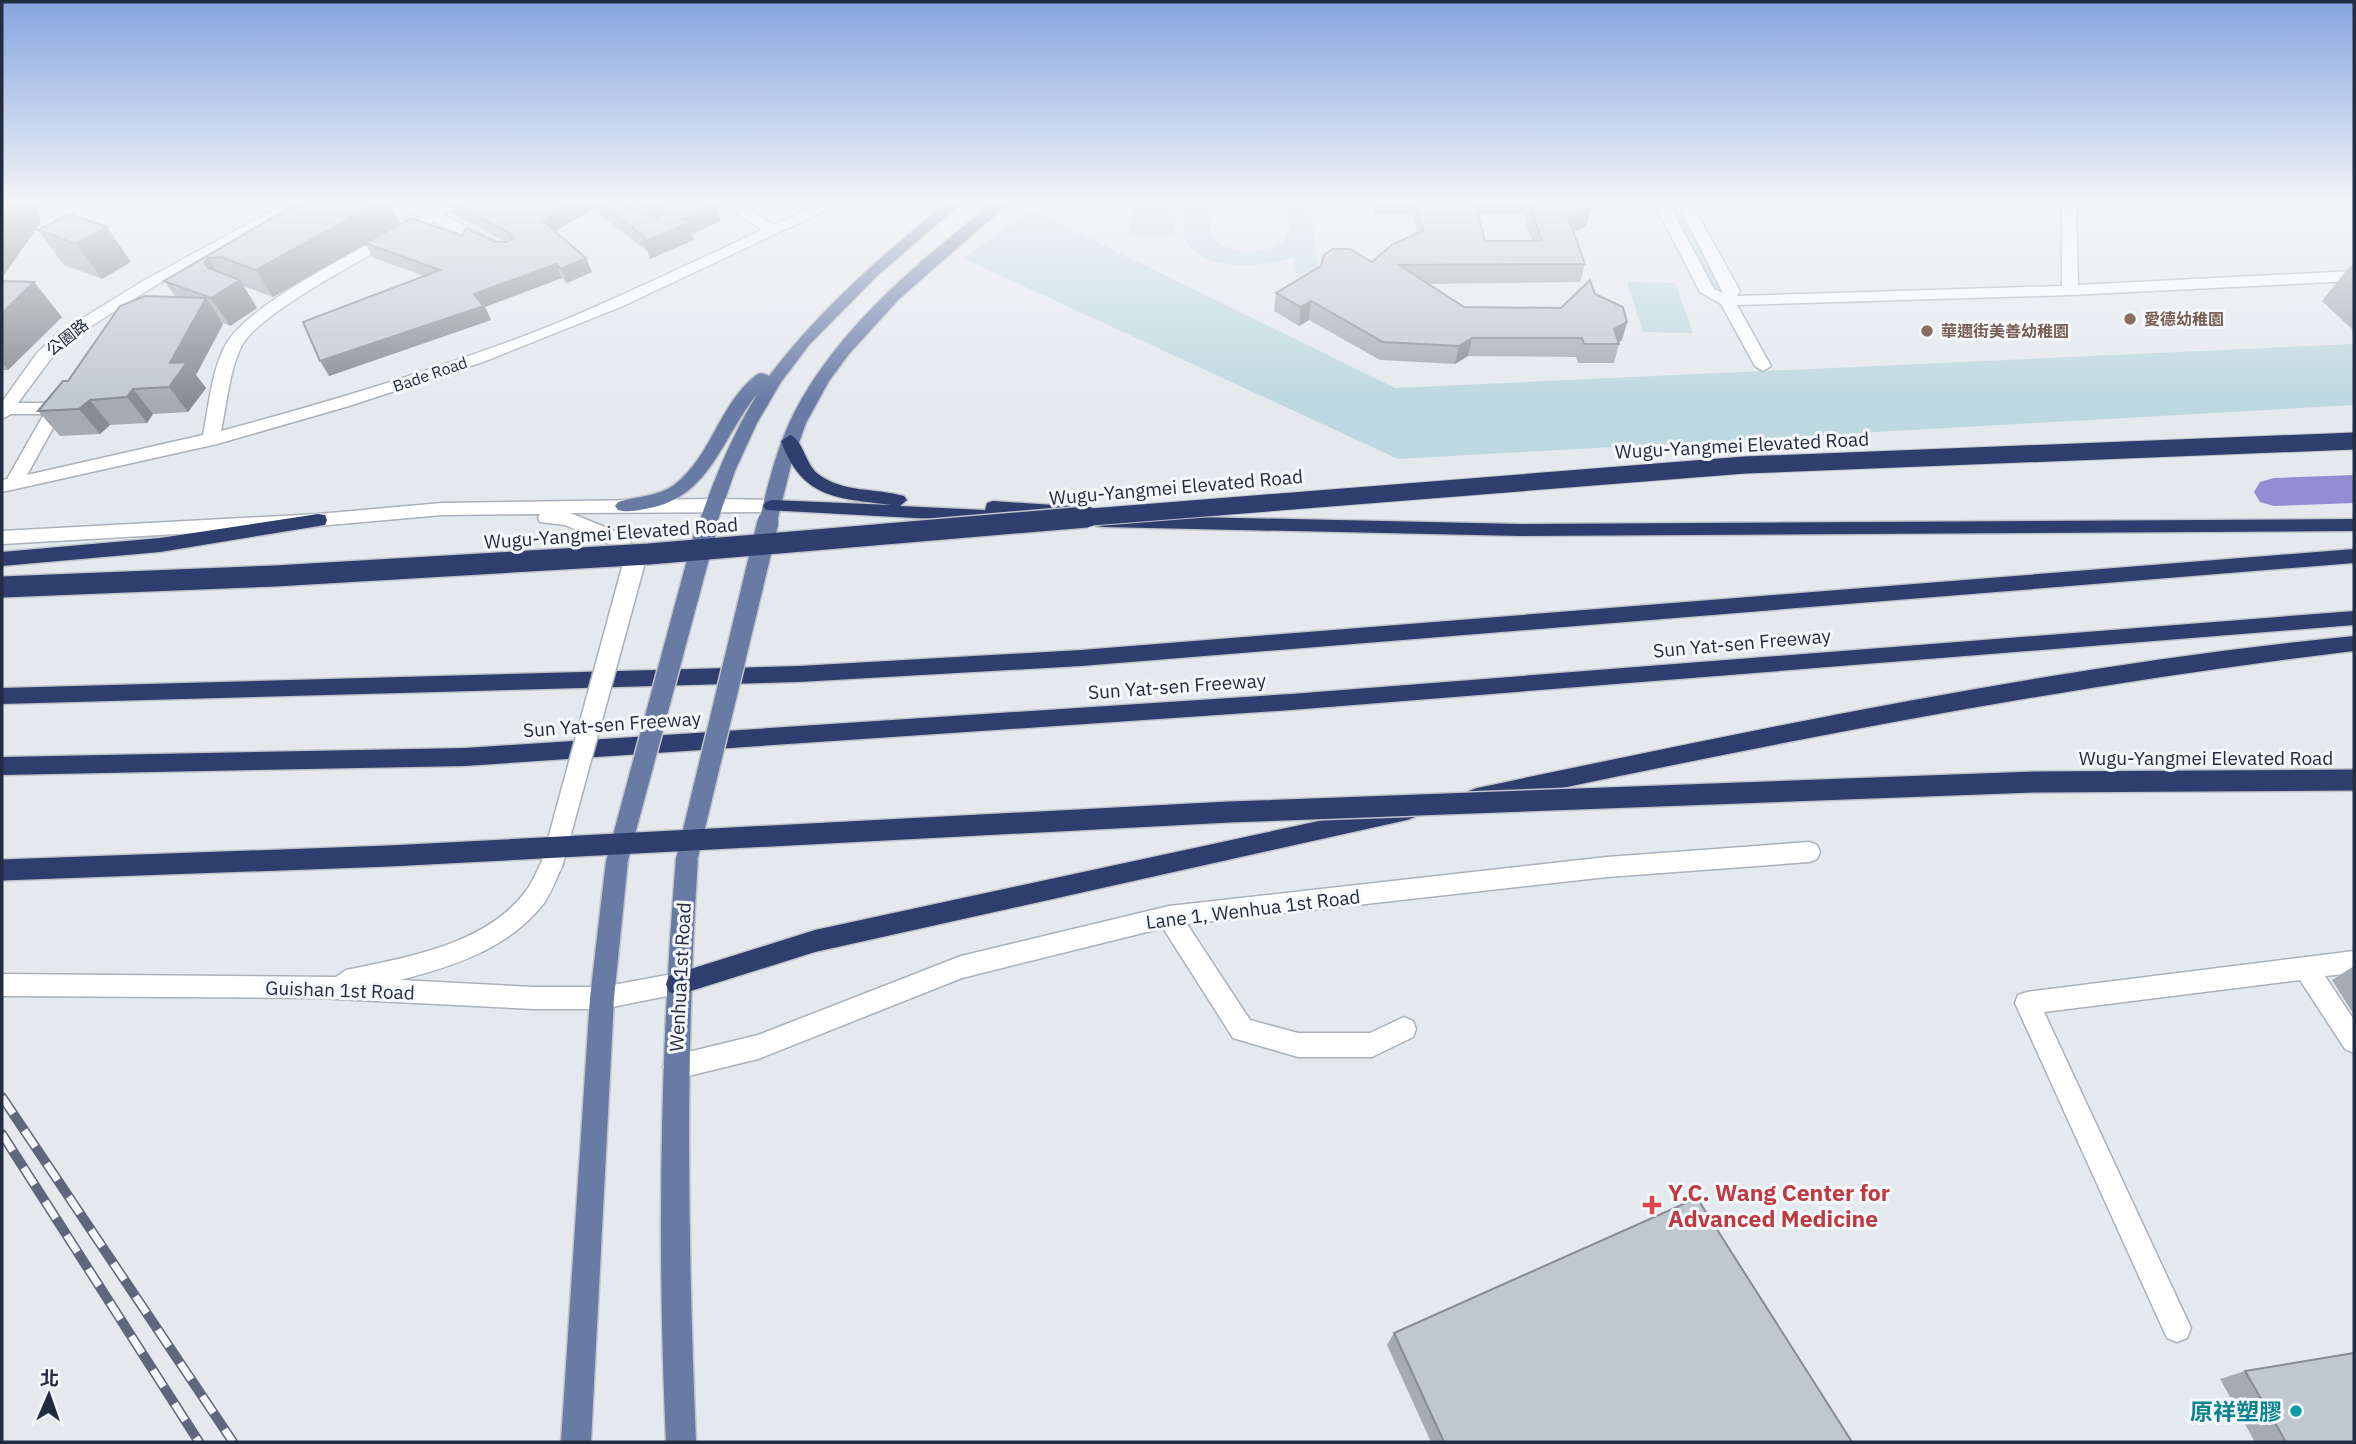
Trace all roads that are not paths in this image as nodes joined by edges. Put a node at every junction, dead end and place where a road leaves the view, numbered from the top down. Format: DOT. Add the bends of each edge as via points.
graph roads {
  1 [pos="177,268"];
  2 [pos="340,268"];
  3 [pos="691,268"];
  4 [pos="875,268"];
  5 [pos="926,268"];
  6 [pos="1696,268"];
  7 [pos="1719,268"];
  8 [pos="2070,268"];
  9 [pos="2354,276"];
  10 [pos="2070,290"];
  11 [pos="254,298"];
  12 [pos="1727,301"];
  13 [pos="274,306"];
  14 [pos="804,338"];
  15 [pos="1763,366"];
  16 [pos="70,385"];
  17 [pos="55,408"];
  18 [pos="3,412"];
  19 [pos="211,440"];
  20 [pos="790,441"];
  21 [pos="2354,441"];
  22 [pos="8,485"];
  23 [pos="713,505"];
  24 [pos="624,506"];
  25 [pos="442,509"];
  26 [pos="770,514"];
  27 [pos="318,520"];
  28 [pos="1176,524"];
  29 [pos="2354,525"];
  30 [pos="2,538"];
  31 [pos="2354,556"];
  32 [pos="2,559"];
  33 [pos="2,587"];
  34 [pos="2354,618"];
  35 [pos="2354,643"];
  36 [pos="2,696"];
  37 [pos="140,764"];
  38 [pos="2,766"];
  39 [pos="2,775"];
  40 [pos="2354,780"];
  41 [pos="1809,852"];
  42 [pos="2,870"];
  43 [pos="1169,916"];
  44 [pos="2354,962"];
  45 [pos="2306,968"];
  46 [pos="2,985"];
  47 [pos="678,985"];
  48 [pos="317,987"];
  49 [pos="602,998"];
  50 [pos="1404,1029"];
  51 [pos="2354,1041"];
  52 [pos="676,1067"];
  53 [pos="2177,1328"];
  54 [pos="576,1442"];
  55 [pos="681,1442"];
  1 -- 18 [label="street, 公園路" via="62,337"];
  2 -- 13 [label="street"];
  3 -- 19 [label="street, Bade Road" via="545,333 406,384"];
  4 -- 14 [label="main road"];
  5 -- 20 [label="main road, Wenhua 1st Road" via="863,328 829,371"];
  6 -- 12 [label="street" via="1708,292"];
  7 -- 12 [label="street" via="1732,292"];
  8 -- 10 [label="street"];
  9 -- 10 [label="street"];
  10 -- 12 [label="street"];
  11 -- 13 [label="street"];
  12 -- 15 [label="street"];
  13 -- 19 [label="street" via="244,330 233,347"];
  14 -- 23 [label="main road" via="746,426"];
  14 -- 24 [label="main road" via="755,385 690,482 664,499"];
  16 -- 17 [label="street"];
  17 -- 18 [label="street"];
  17 -- 22 [label="street"];
  19 -- 22 [label="street, Bade Road"];
  20 -- 26 [label="main road, Wenhua 1st Road"];
  20 -- 28 [label="highway" via="800,466 814,481 840,491"];
  21 -- 33 [label="highway, Wugu-Yangmei Elevated Road, bridge" via="1745,465 649,554"];
  23 -- 24 [label="street"];
  23 -- 26 [label="street"];
  23 -- 49 [label="main road, bridge" via="618,861"];
  24 -- 25 [label="street"];
  25 -- 27 [label="street"];
  25 -- 48 [label="street, bridge" via="567,519 620,541 634,563 552,864 531,901 490,936 429,963"];
  26 -- 28 [label="highway"];
  26 -- 47 [label="main road, Wenhua 1st Road, bridge" via="687,858"];
  27 -- 30 [label="street"];
  27 -- 32 [label="highway" via="160,545"];
  28 -- 29 [label="highway" via="1520,530"];
  31 -- 36 [label="highway, Sun Yat-sen Freeway" via="1081,658 799,674"];
  34 -- 37 [label="highway, Sun Yat-sen Freeway" via="1291,702 479,756"];
  35 -- 47 [label="highway" via="2038,686 1646,761 815,941"];
  37 -- 38 [label="highway, Sun Yat-sen Freeway"];
  37 -- 39 [label="highway"];
  40 -- 42 [label="highway, Wugu-Yangmei Elevated Road, bridge" via="2035,782 1229,812 389,856"];
  41 -- 43 [label="street, Lane 1, Wenhua 1st Road" via="1607,867"];
  43 -- 50 [label="street" via="1242,1030 1298,1045 1372,1045"];
  43 -- 52 [label="street, Lane 1, Wenhua 1st Road" via="961,967 758,1047"];
  44 -- 45 [label="street"];
  45 -- 51 [label="street"];
  45 -- 53 [label="street" via="2027,1003"];
  46 -- 48 [label="street, Guishan 1st Road"];
  47 -- 49 [label="street, Guishan 1st Road"];
  47 -- 52 [label="main road, Wenhua 1st Road"];
  48 -- 49 [label="street, Guishan 1st Road"];
  49 -- 54 [label="main road"];
  52 -- 55 [label="main road, Wenhua 1st Road"];
}
